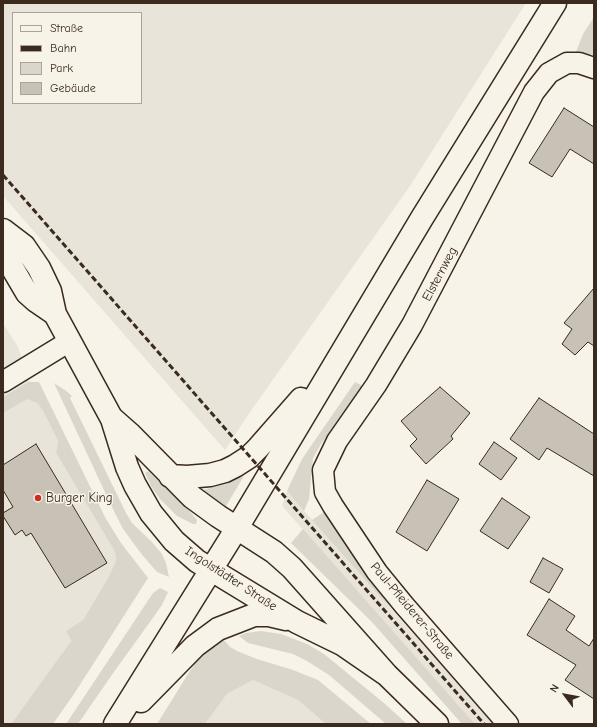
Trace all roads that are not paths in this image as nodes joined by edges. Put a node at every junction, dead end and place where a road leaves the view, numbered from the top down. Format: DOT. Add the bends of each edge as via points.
graph roads {
  1 [pos="555,3"];
  2 [pos="594,68"];
  3 [pos="3,230"];
  4 [pos="3,248"];
  5 [pos="55,314"];
  6 [pos="70,341"];
  7 [pos="334,362"];
  8 [pos="3,382"];
  9 [pos="112,419"];
  10 [pos="170,476"];
  11 [pos="325,492"];
  12 [pos="237,528"];
  13 [pos="211,569"];
  14 [pos="297,622"];
  15 [pos="388,675"];
  16 [pos="133,695"];
  17 [pos="107,724"];
  18 [pos="115,724"];
  19 [pos="119,724"];
  20 [pos="437,724"];
  21 [pos="508,724"];
  1 -- 7 [label="street"];
  2 -- 11 [label="street, Elsternweg" via="567,62 549,73 534,92 412,325 376,385 337,440 323,470"];
  3 -- 5 [label="street, Ingolstädter Straße" via="18,240 32,257 49,288"];
  4 -- 5 [label="street, Ingolstädter Straße" via="27,293"];
  5 -- 6 [label="street, Ingolstädter Straße"];
  6 -- 8 [label="street"];
  6 -- 9 [label="street, Ingolstädter Straße"];
  7 -- 10 [label="street" via="258,448 240,463 210,475"];
  7 -- 12 [label="street"];
  9 -- 10 [label="street, Ingolstädter Straße"];
  9 -- 13 [label="street, Ingolstädter Straße" via="127,467 151,513 188,554"];
  10 -- 12 [label="street, Ingolstädter Straße" via="196,500"];
  11 -- 21 [label="street, Paul-Pfleiderer-Straße" via="377,572"];
  12 -- 13 [label="street"];
  12 -- 15 [label="street, Ingolstädter Straße" via="274,552 292,568"];
  13 -- 14 [label="street, Ingolstädter Straße"];
  13 -- 16 [label="street"];
  14 -- 15 [label="street, Ingolstädter Straße" via="342,644"];
  14 -- 19 [label="street" via="254,615 208,634"];
  15 -- 20 [label="street, Ingolstädter Straße"];
  16 -- 17 [label="street"];
  16 -- 18 [label="street"];
}
